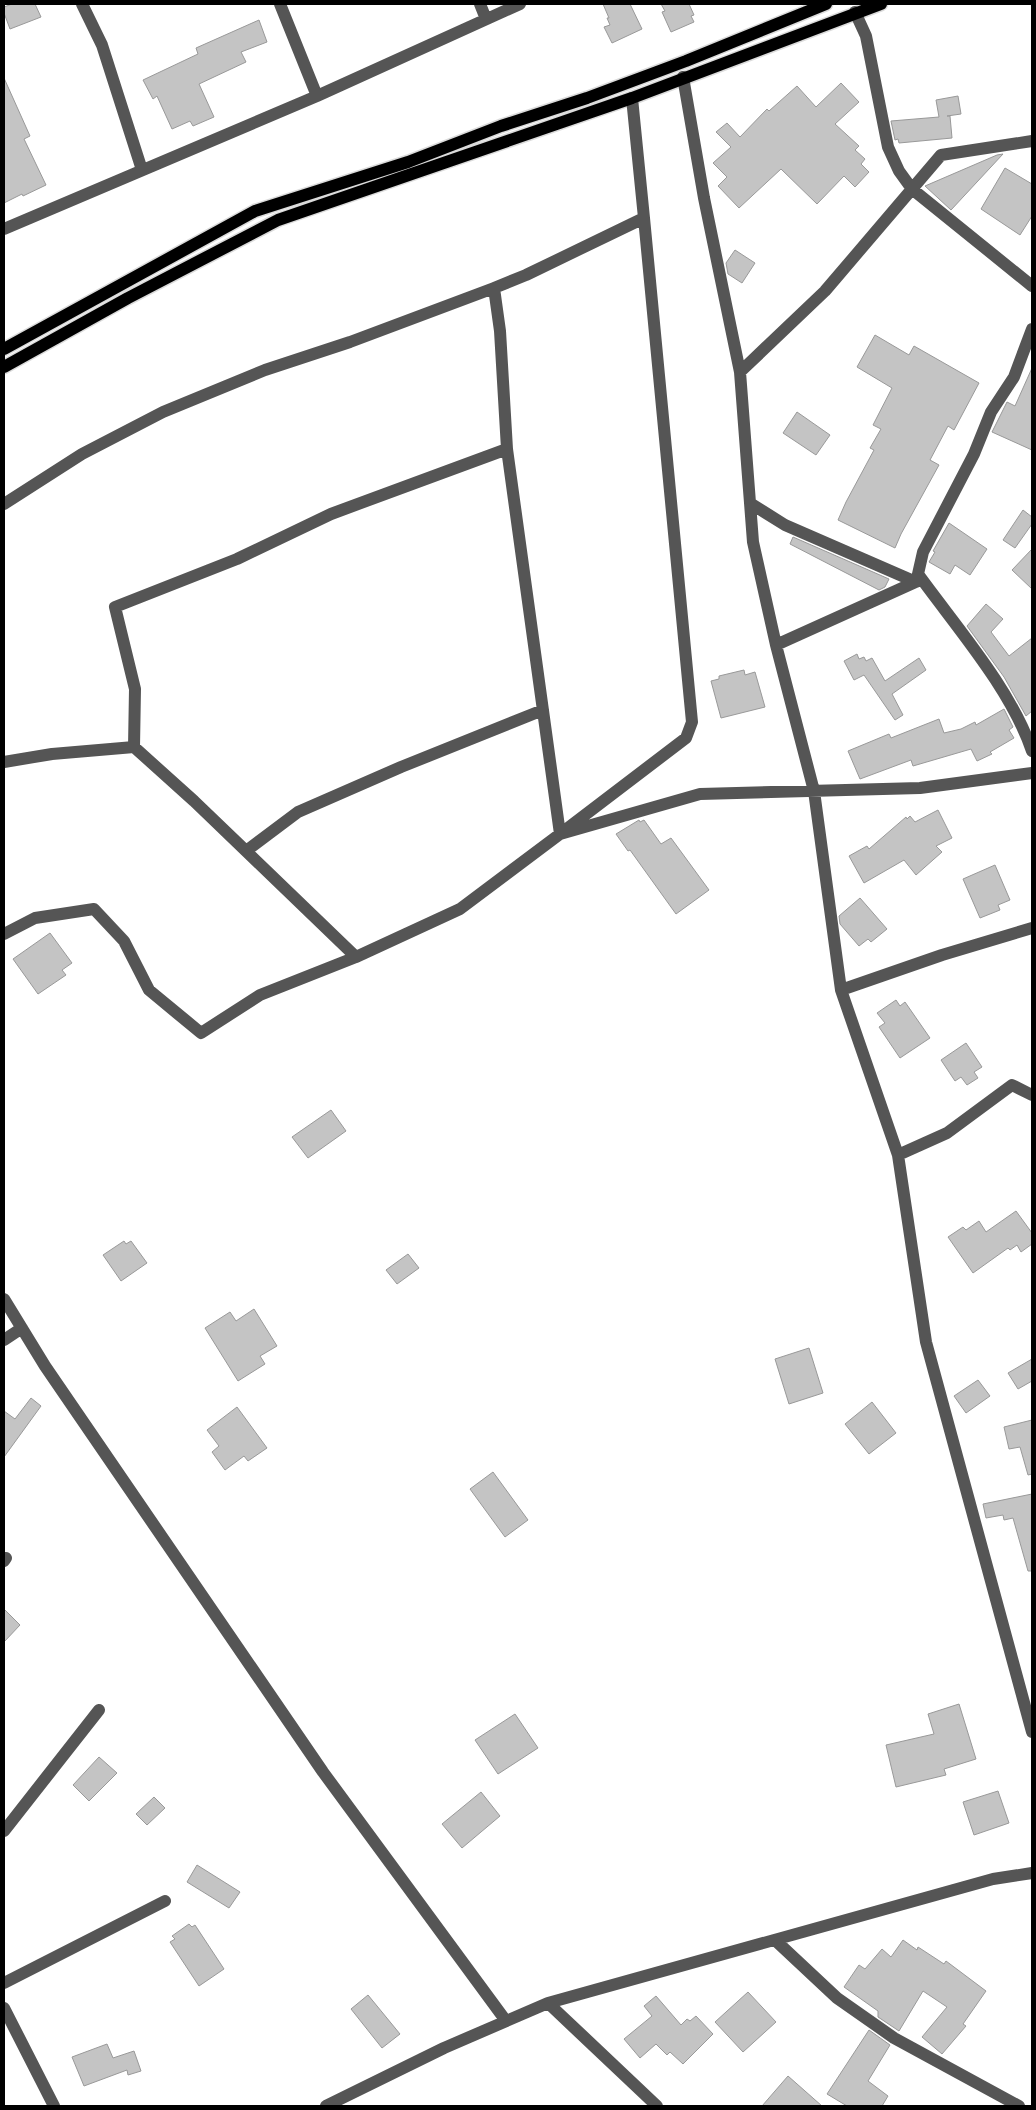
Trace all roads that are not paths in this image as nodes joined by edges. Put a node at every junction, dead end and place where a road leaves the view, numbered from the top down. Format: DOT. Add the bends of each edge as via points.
graph roads {
  1 [pos="82,4"];
  2 [pos="280,4"];
  3 [pos="480,4"];
  4 [pos="520,4"];
  5 [pos="826,4"];
  6 [pos="880,4"];
  7 [pos="855,12"];
  8 [pos="486,19"];
  9 [pos="684,78"];
  10 [pos="317,96"];
  11 [pos="632,98"];
  12 [pos="1032,141"];
  13 [pos="142,170"];
  14 [pos="912,189"];
  15 [pos="644,218"];
  16 [pos="4,229"];
  17 [pos="1032,286"];
  18 [pos="494,288"];
  19 [pos="1032,329"];
  20 [pos="4,349"];
  21 [pos="4,367"];
  22 [pos="740,372"];
  23 [pos="507,449"];
  24 [pos="750,503"];
  25 [pos="4,504"];
  26 [pos="919,581"];
  27 [pos="776,645"];
  28 [pos="543,710"];
  29 [pos="134,746"];
  30 [pos="1032,751"];
  31 [pos="4,762"];
  32 [pos="1032,773"];
  33 [pos="814,791"];
  34 [pos="560,834"];
  35 [pos="246,851"];
  36 [pos="1032,928"];
  37 [pos="4,934"];
  38 [pos="356,957"];
  39 [pos="841,990"];
  40 [pos="1032,1095"];
  41 [pos="898,1155"];
  42 [pos="4,1299"];
  43 [pos="22,1328"];
  44 [pos="4,1340"];
  45 [pos="98,1710"];
  46 [pos="1032,1732"];
  47 [pos="4,1831"];
  48 [pos="1032,1873"];
  49 [pos="164,1901"];
  50 [pos="774,1940"];
  51 [pos="4,1983"];
  52 [pos="548,2003"];
  53 [pos="4,2008"];
  54 [pos="506,2021"];
  55 [pos="54,2106"];
  56 [pos="326,2106"];
  57 [pos="658,2106"];
  58 [pos="1019,2106"];
  1 -- 13 [label="street" via="102,45"];
  2 -- 10 [label="street"];
  3 -- 8 [label="street"];
  4 -- 8 [label="street"];
  5 -- 20 [label="main road" via="587,98 501,126 408,162 255,211"];
  6 -- 7 [label="main road"];
  7 -- 9 [label="main road"];
  7 -- 14 [label="street" via="866,36 888,147"];
  8 -- 10 [label="street"];
  9 -- 11 [label="main road"];
  9 -- 22 [label="street" via="704,198"];
  10 -- 13 [label="street"];
  11 -- 15 [label="street"];
  11 -- 21 [label="main road" via="278,220"];
  12 -- 14 [label="street" via="941,155"];
  13 -- 16 [label="street"];
  14 -- 17 [label="street"];
  14 -- 22 [label="street" via="825,291"];
  15 -- 18 [label="street"];
  15 -- 34 [label="street" via="692,722 686,738"];
  18 -- 23 [label="street" via="500,331"];
  18 -- 25 [label="street" via="265,370 163,412 82,454"];
  19 -- 26 [label="street" via="1014,377 991,412 974,454 923,552"];
  22 -- 24 [label="street"];
  23 -- 28 [label="street"];
  23 -- 29 [label="street" via="331,514 237,559 115,607 135,689"];
  24 -- 26 [label="street" via="785,526"];
  24 -- 27 [label="street" via="753,542"];
  26 -- 27 [label="street"];
  26 -- 30 [label="street" via="990,672 1024,728"];
  27 -- 33 [label="street"];
  28 -- 34 [label="street"];
  28 -- 35 [label="street" via="401,766 298,812"];
  29 -- 31 [label="street"];
  29 -- 35 [label="street"];
  32 -- 33 [label="street" via="920,788"];
  33 -- 34 [label="street" via="700,794"];
  33 -- 39 [label="street"];
  34 -- 38 [label="street" via="460,909"];
  35 -- 38 [label="street"];
  36 -- 39 [label="street"];
  37 -- 38 [label="street" via="35,918 94,909 124,941 149,990 201,1033 260,995"];
  39 -- 41 [label="street"];
  40 -- 41 [label="street" via="1012,1085 947,1133"];
  41 -- 46 [label="street" via="926,1342"];
  42 -- 43 [label="street"];
  43 -- 44 [label="street"];
  43 -- 54 [label="street" via="323,1772"];
  45 -- 47 [label="street"];
  48 -- 50 [label="street" via="993,1879"];
  49 -- 51 [label="street"];
  50 -- 52 [label="street"];
  50 -- 58 [label="street" via="837,1998 894,2038"];
  52 -- 54 [label="street"];
  52 -- 57 [label="street"];
  53 -- 55 [label="street"];
  54 -- 56 [label="street"];
}
